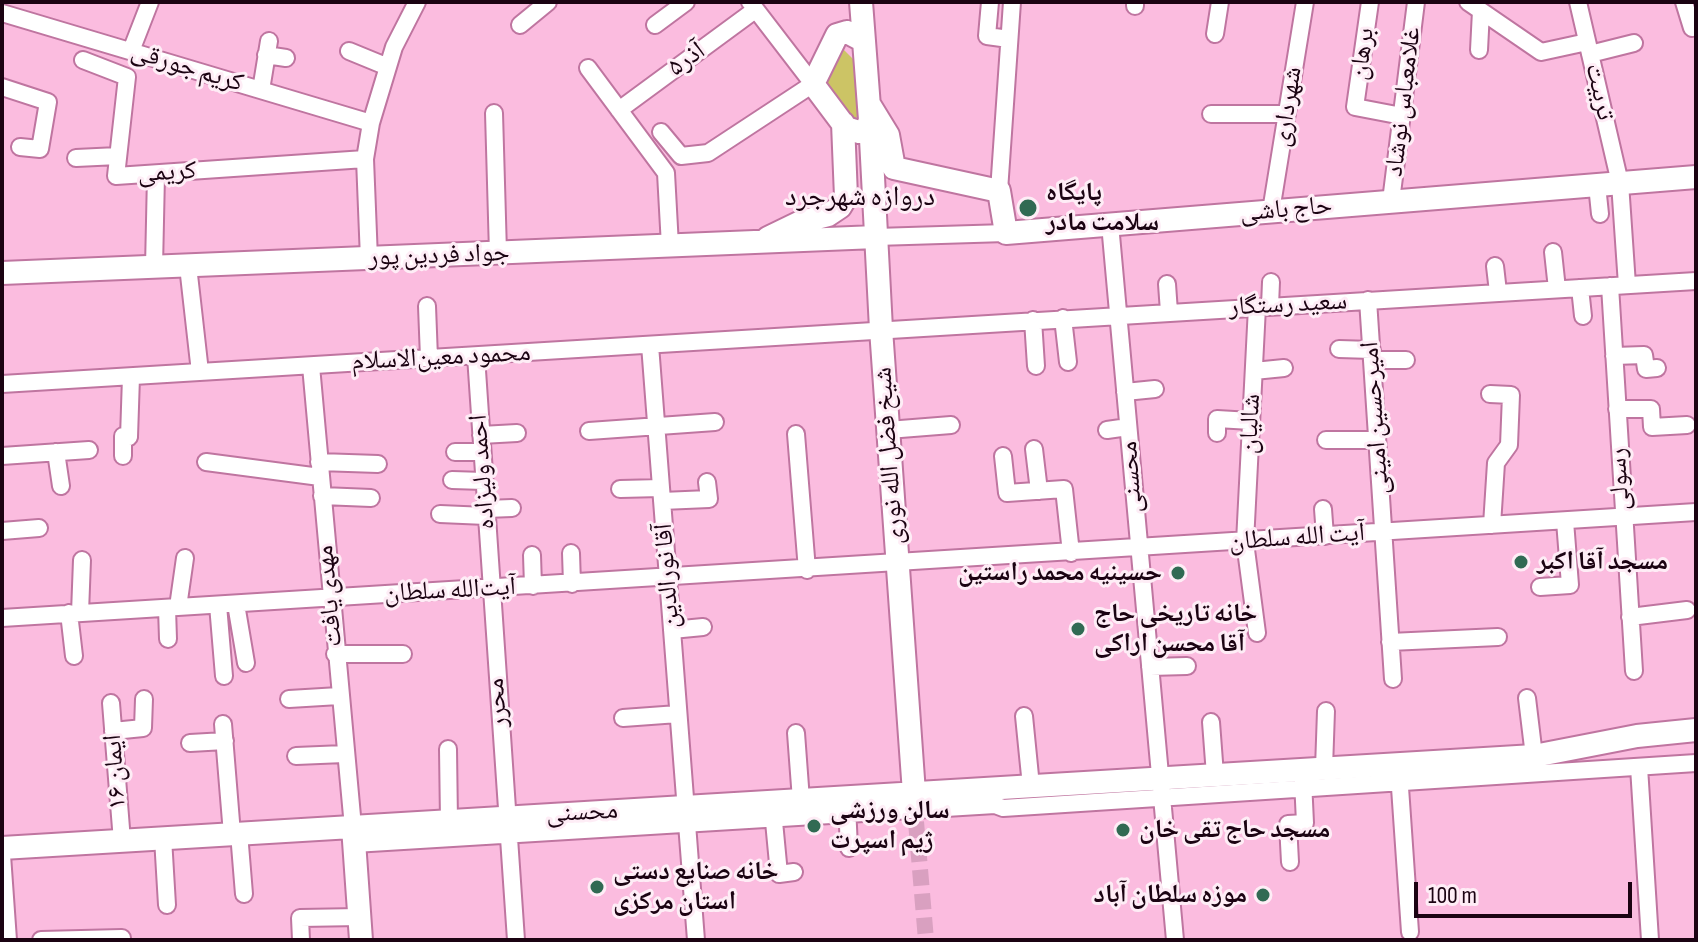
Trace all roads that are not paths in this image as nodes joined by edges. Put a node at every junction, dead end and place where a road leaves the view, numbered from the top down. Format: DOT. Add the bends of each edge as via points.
graph roads {
  1 [pos="150,2"];
  2 [pos="417,2"];
  3 [pos="548,2"];
  4 [pos="686,2"];
  5 [pos="852,2"];
  6 [pos="861,2"];
  7 [pos="990,2"];
  8 [pos="1012,2"];
  9 [pos="1220,2"];
  10 [pos="1305,2"];
  11 [pos="1370,2"];
  12 [pos="1416,2"];
  13 [pos="1578,2"];
  14 [pos="1684,2"];
  15 [pos="753,6"];
  16 [pos="1474,7"];
  17 [pos="2,13"];
  18 [pos="520,25"];
  19 [pos="655,25"];
  20 [pos="1692,28"];
  21 [pos="1215,34"];
  22 [pos="837,35"];
  23 [pos="1009,39"];
  24 [pos="864,41"];
  25 [pos="1634,43"];
  26 [pos="1589,48"];
  27 [pos="1479,50"];
  28 [pos="131,51"];
  29 [pos="349,51"];
  30 [pos="286,58"];
  31 [pos="83,60"];
  32 [pos="388,67"];
  33 [pos="588,68"];
  34 [pos="813,84"];
  35 [pos="2,89"];
  36 [pos="261,90"];
  37 [pos="619,110"];
  38 [pos="870,112"];
  39 [pos="494,113"];
  40 [pos="1211,114"];
  41 [pos="1287,114"];
  42 [pos="1402,116"];
  43 [pos="371,123"];
  44 [pos="843,123"];
  45 [pos="661,132"];
  46 [pos="20,147"];
  47 [pos="118,156"];
  48 [pos="76,158"];
  49 [pos="365,159"];
  50 [pos="156,175"];
  51 [pos="1696,177"];
  52 [pos="1620,183"];
  53 [pos="1597,185"];
  54 [pos="999,191"];
  55 [pos="1391,201"];
  56 [pos="1271,211"];
  57 [pos="1600,214"];
  58 [pos="1110,224"];
  59 [pos="1006,233"];
  60 [pos="876,237"];
  61 [pos="759,242"];
  62 [pos="670,246"];
  63 [pos="1553,252"];
  64 [pos="498,253"];
  65 [pos="369,259"];
  66 [pos="188,266"];
  67 [pos="1495,266"];
  68 [pos="154,267"];
  69 [pos="2,273"];
  70 [pos="1696,281"];
  71 [pos="1271,282"];
  72 [pos="1167,284"];
  73 [pos="1618,285"];
  74 [pos="1580,288"];
  75 [pos="1557,289"];
  76 [pos="1498,292"];
  77 [pos="1368,300"];
  78 [pos="427,306"];
  79 [pos="1263,306"];
  80 [pos="1169,312"];
  81 [pos="1120,315"];
  82 [pos="1583,316"];
  83 [pos="1063,318"];
  84 [pos="1033,320"];
  85 [pos="881,329"];
  86 [pos="650,345"];
  87 [pos="1339,349"];
  88 [pos="1372,355"];
  89 [pos="476,356"];
  90 [pos="1614,356"];
  91 [pos="429,358"];
  92 [pos="1406,360"];
  93 [pos="1068,362"];
  94 [pos="311,366"];
  95 [pos="1036,366"];
  96 [pos="1284,368"];
  97 [pos="1657,368"];
  98 [pos="1254,371"];
  99 [pos="200,372"];
  100 [pos="131,377"];
  101 [pos="2,384"];
  102 [pos="1155,389"];
  103 [pos="1125,392"];
  104 [pos="1490,394"];
  105 [pos="1617,409"];
  106 [pos="1251,421"];
  107 [pos="715,422"];
  108 [pos="951,425"];
  109 [pos="1687,425"];
  110 [pos="657,426"];
  111 [pos="1128,427"];
  112 [pos="888,430"];
  113 [pos="1107,430"];
  114 [pos="589,431"];
  115 [pos="517,433"];
  116 [pos="1217,433"];
  117 [pos="796,434"];
  118 [pos="1326,440"];
  119 [pos="1377,440"];
  120 [pos="481,443"];
  121 [pos="1034,449"];
  122 [pos="89,450"];
  123 [pos="56,452"];
  124 [pos="455,452"];
  125 [pos="2,456"];
  126 [pos="123,456"];
  127 [pos="1003,456"];
  128 [pos="206,462"];
  129 [pos="378,464"];
  130 [pos="319,470"];
  131 [pos="452,480"];
  132 [pos="484,481"];
  133 [pos="707,482"];
  134 [pos="61,486"];
  135 [pos="620,489"];
  136 [pos="1039,491"];
  137 [pos="662,494"];
  138 [pos="322,496"];
  139 [pos="371,498"];
  140 [pos="512,508"];
  141 [pos="1323,509"];
  142 [pos="1696,512"];
  143 [pos="486,513"];
  144 [pos="440,514"];
  145 [pos="1622,517"];
  146 [pos="1565,521"];
  147 [pos="1492,525"];
  148 [pos="39,528"];
  149 [pos="2,531"];
  150 [pos="1383,533"];
  151 [pos="1325,536"];
  152 [pos="1245,542"];
  153 [pos="1137,549"];
  154 [pos="571,553"];
  155 [pos="1071,553"];
  156 [pos="532,555"];
  157 [pos="185,558"];
  158 [pos="82,560"];
  159 [pos="897,564"];
  160 [pos="807,570"];
  161 [pos="668,578"];
  162 [pos="572,584"];
  163 [pos="533,586"];
  164 [pos="1540,587"];
  165 [pos="491,589"];
  166 [pos="330,598"];
  167 [pos="236,604"];
  168 [pos="218,605"];
  169 [pos="173,608"];
  170 [pos="1687,610"];
  171 [pos="75,613"];
  172 [pos="1630,617"];
  173 [pos="2,618"];
  174 [pos="703,627"];
  175 [pos="672,630"];
  176 [pos="1257,633"];
  177 [pos="1498,637"];
  178 [pos="168,639"];
  179 [pos="1390,642"];
  180 [pos="335,654"];
  181 [pos="403,654"];
  182 [pos="74,656"];
  183 [pos="246,663"];
  184 [pos="1187,666"];
  185 [pos="1150,667"];
  186 [pos="1634,671"];
  187 [pos="224,676"];
  188 [pos="1393,679"];
  189 [pos="339,696"];
  190 [pos="1527,698"];
  191 [pos="144,699"];
  192 [pos="289,699"];
  193 [pos="111,703"];
  194 [pos="1326,711"];
  195 [pos="678,714"];
  196 [pos="1024,716"];
  197 [pos="623,718"];
  198 [pos="1211,722"];
  199 [pos="223,724"];
  200 [pos="1696,730"];
  201 [pos="113,731"];
  202 [pos="796,733"];
  203 [pos="225,741"];
  204 [pos="190,743"];
  205 [pos="448,749"];
  206 [pos="344,754"];
  207 [pos="296,756"];
  208 [pos="1534,756"];
  209 [pos="1696,763"];
  210 [pos="1639,767"];
  211 [pos="1399,773"];
  212 [pos="1215,775"];
  213 [pos="1310,775"];
  214 [pos="1031,786"];
  215 [pos="1163,788"];
  216 [pos="914,793"];
  217 [pos="801,800"];
  218 [pos="847,805"];
  219 [pos="773,810"];
  220 [pos="686,815"];
  221 [pos="449,821"];
  222 [pos="507,826"];
  223 [pos="354,835"];
  224 [pos="237,837"];
  225 [pos="122,841"];
  226 [pos="163,842"];
  227 [pos="2,848"];
  228 [pos="849,848"];
  229 [pos="2,856"];
  230 [pos="1290,862"];
  231 [pos="794,872"];
  232 [pos="244,894"];
  233 [pos="167,905"];
  234 [pos="360,917"];
  235 [pos="1410,932"];
  236 [pos="122,938"];
  237 [pos="8,940"];
  238 [pos="41,940"];
  239 [pos="301,940"];
  240 [pos="361,940"];
  241 [pos="516,940"];
  242 [pos="696,940"];
  243 [pos="1175,940"];
  244 [pos="1650,940"];
  1 -- 28 [label="street"];
  2 -- 32 [label="street"];
  3 -- 18 [label="street"];
  4 -- 19 [label="street"];
  5 -- 22 [label="street"];
  6 -- 24 [label="street"];
  7 -- 23 [label="street" via="987,36"];
  8 -- 23 [label="street"];
  9 -- 21 [label="street"];
  10 -- 41 [label="street, شهرداری"];
  11 -- 42 [label="street, برهان" via="1355,107"];
  12 -- 42 [label="street, غلامعباس نوشاد"];
  13 -- 26 [label="street, تربیت"];
  14 -- 20 [label="street"];
  15 -- 34 [label="street"];
  15 -- 37 [label="street, آذر۵"];
  16 -- 26 [label="street" via="1541,52"];
  16 -- 27 [label="street"];
  17 -- 28 [label="street, کریم جورقی"];
  22 -- 24 [label="street" via="853,33"];
  22 -- 34 [label="street"];
  23 -- 54 [label="street"];
  24 -- 38 [label="street, شیخ فضل الله نوری"];
  25 -- 26 [label="street"];
  26 -- 52 [label="street, تربیت"];
  28 -- 36 [label="street, کریم جورقی"];
  29 -- 32 [label="street"];
  30 -- 36 [label="street" via="268,48"];
  31 -- 47 [label="street, کریمی" via="127,77"];
  32 -- 43 [label="street"];
  33 -- 37 [label="street"];
  34 -- 44 [label="street"];
  34 -- 45 [label="street" via="708,153 681,156"];
  35 -- 46 [label="street" via="48,102 40,149"];
  36 -- 43 [label="street, کریم جورقی"];
  37 -- 62 [label="street" via="666,173"];
  38 -- 44 [label="street" via="867,128 859,132"];
  38 -- 54 [label="street" via="888,135 894,168"];
  38 -- 60 [label="street, شیخ فضل الله نوری"];
  39 -- 64 [label="street"];
  40 -- 41 [label="street"];
  41 -- 56 [label="street, شهرداری"];
  42 -- 55 [label="street, غلامعباس نوشاد"];
  43 -- 49 [label="street"];
  44 -- 61 [label="street" via="846,197 840,207"];
  47 -- 48 [label="street"];
  47 -- 50 [label="street, کریمی" via="116,176"];
  49 -- 50 [label="street, کریمی"];
  49 -- 65 [label="street"];
  50 -- 68 [label="street"];
  51 -- 52 [label="street, حاج باشی"];
  52 -- 53 [label="street, حاج باشی"];
  52 -- 73 [label="street, تربیت"];
  53 -- 55 [label="street, حاج باشی"];
  53 -- 57 [label="street"];
  54 -- 59 [label="street"];
  55 -- 56 [label="street, حاج باشی"];
  56 -- 58 [label="street, حاج باشی"];
  58 -- 59 [label="street, حاج باشی"];
  58 -- 81 [label="street, محسنی"];
  59 -- 60 [label="street, حاج باشی"];
  60 -- 61 [label="street, جواد فردین پور"];
  60 -- 85 [label="street, شیخ فضل الله نوری"];
  61 -- 62 [label="street, جواد فردین پور"];
  62 -- 64 [label="street, جواد فردین پور"];
  63 -- 75 [label="street"];
  64 -- 65 [label="street, جواد فردین پور"];
  65 -- 66 [label="street, جواد فردین پور"];
  66 -- 68 [label="street, جواد فردین پور"];
  66 -- 99 [label="street"];
  67 -- 76 [label="street"];
  68 -- 69 [label="street, جواد فردین پور"];
  70 -- 73 [label="street, سعید رستگار"];
  71 -- 79 [label="street, شالیان"];
  72 -- 80 [label="street"];
  73 -- 74 [label="street, سعید رستگار"];
  73 -- 90 [label="street, رسولی"];
  74 -- 75 [label="street, سعید رستگار"];
  74 -- 82 [label="street"];
  75 -- 76 [label="street, سعید رستگار"];
  76 -- 77 [label="street, سعید رستگار"];
  77 -- 79 [label="street, سعید رستگار"];
  77 -- 88 [label="street, امیرحسین امینی"];
  78 -- 91 [label="street"];
  79 -- 80 [label="street, سعید رستگار"];
  79 -- 98 [label="street, شالیان"];
  80 -- 81 [label="street, سعید رستگار"];
  81 -- 83 [label="street, سعید رستگار"];
  81 -- 103 [label="street, محسنی"];
  83 -- 84 [label="street, سعید رستگار"];
  83 -- 93 [label="street"];
  84 -- 85 [label="street, سعید رستگار"];
  84 -- 95 [label="street"];
  85 -- 86 [label="street, محمود معین‌الاسلام"];
  85 -- 112 [label="street, شیخ فضل الله نوری"];
  86 -- 89 [label="street, محمود معین‌الاسلام"];
  86 -- 110 [label="street, آقا نورالدین"];
  87 -- 88 [label="street"];
  88 -- 92 [label="street"];
  88 -- 119 [label="street, امیرحسین امینی"];
  89 -- 91 [label="street, محمود معین‌الاسلام"];
  89 -- 120 [label="street, احمد ولیزاده"];
  90 -- 97 [label="street" via="1644,355 1646,369"];
  90 -- 105 [label="street, رسولی"];
  91 -- 94 [label="street, محمود معین‌الاسلام"];
  94 -- 99 [label="street, محمود معین‌الاسلام"];
  94 -- 130 [label="street, مهدی یافت"];
  96 -- 98 [label="street"];
  98 -- 106 [label="street, شالیان"];
  99 -- 100 [label="street, محمود معین‌الاسلام"];
  100 -- 101 [label="street, محمود معین‌الاسلام"];
  100 -- 126 [label="street" via="129,437 123,436"];
  102 -- 103 [label="street"];
  103 -- 111 [label="street, محسنی"];
  104 -- 147 [label="street" via="1511,395 1509,445 1496,463"];
  105 -- 109 [label="street" via="1651,409 1652,427"];
  105 -- 145 [label="street, رسولی"];
  106 -- 116 [label="street" via="1217,419"];
  106 -- 152 [label="street, شالیان"];
  107 -- 110 [label="street"];
  108 -- 112 [label="street"];
  110 -- 114 [label="street"];
  110 -- 137 [label="street, آقا نورالدین"];
  111 -- 113 [label="street"];
  111 -- 153 [label="street, محسنی"];
  112 -- 159 [label="street, شیخ فضل الله نوری"];
  115 -- 120 [label="street"];
  117 -- 160 [label="street"];
  118 -- 119 [label="street"];
  119 -- 150 [label="street, امیرحسین امینی"];
  120 -- 124 [label="street"];
  120 -- 132 [label="street, احمد ولیزاده"];
  121 -- 136 [label="street"];
  122 -- 123 [label="street"];
  123 -- 125 [label="street"];
  123 -- 134 [label="street"];
  127 -- 136 [label="street" via="1007,493"];
  128 -- 130 [label="street"];
  129 -- 130 [label="street"];
  130 -- 138 [label="street, مهدی یافت"];
  131 -- 132 [label="street"];
  132 -- 143 [label="street, احمد ولیزاده"];
  133 -- 137 [label="street" via="709,499"];
  135 -- 137 [label="street"];
  136 -- 155 [label="street" via="1064,489"];
  137 -- 161 [label="street, آقا نورالدین"];
  138 -- 139 [label="street"];
  138 -- 166 [label="street, مهدی یافت"];
  140 -- 143 [label="street"];
  141 -- 151 [label="street"];
  142 -- 145 [label="street, آیت الله سلطان"];
  143 -- 144 [label="street"];
  143 -- 165 [label="street, احمد ولیزاده"];
  145 -- 146 [label="street, آیت الله سلطان"];
  145 -- 172 [label="street, رسولی"];
  146 -- 147 [label="street, آیت الله سلطان"];
  146 -- 164 [label="street" via="1570,585"];
  147 -- 150 [label="street, آیت الله سلطان"];
  148 -- 149 [label="street"];
  150 -- 151 [label="street, آیت الله سلطان"];
  150 -- 179 [label="street, امیرحسین امینی"];
  151 -- 152 [label="street, آیت الله سلطان"];
  152 -- 153 [label="street, آیت الله سلطان"];
  152 -- 176 [label="street, شالیان"];
  153 -- 155 [label="street, آیت الله سلطان"];
  153 -- 185 [label="street, محسنی"];
  154 -- 162 [label="street"];
  155 -- 159 [label="street, آیت الله سلطان"];
  156 -- 163 [label="street"];
  157 -- 169 [label="street"];
  158 -- 171 [label="street"];
  159 -- 160 [label="street, آیت‌الله سلطان"];
  159 -- 216 [label="street, شیخ فضل الله نوری"];
  160 -- 161 [label="street, آیت‌الله سلطان"];
  161 -- 162 [label="street, آیت‌الله سلطان"];
  161 -- 175 [label="street, آقا نورالدین"];
  162 -- 163 [label="street, آیت‌الله سلطان"];
  163 -- 165 [label="street, آیت‌الله سلطان"];
  165 -- 166 [label="street, آیت‌الله سلطان"];
  165 -- 222 [label="street, محرر"];
  166 -- 167 [label="street, آیت‌الله سلطان"];
  166 -- 180 [label="street, مهدی یافت"];
  167 -- 168 [label="street, آیت‌الله سلطان"];
  167 -- 183 [label="street"];
  168 -- 169 [label="street, آیت‌الله سلطان"];
  168 -- 187 [label="street"];
  169 -- 171 [label="street, آیت‌الله سلطان"];
  169 -- 178 [label="street"];
  170 -- 172 [label="street"];
  171 -- 173 [label="street, آیت‌الله سلطان"];
  171 -- 182 [label="street"];
  172 -- 186 [label="street, رسولی"];
  174 -- 175 [label="street"];
  175 -- 195 [label="street, آقا نورالدین"];
  177 -- 179 [label="street"];
  179 -- 188 [label="street, امیرحسین امینی"];
  180 -- 181 [label="street"];
  180 -- 189 [label="street, مهدی یافت"];
  184 -- 185 [label="street"];
  185 -- 215 [label="street, محسنی"];
  189 -- 192 [label="street"];
  189 -- 206 [label="street, مهدی یافت"];
  190 -- 208 [label="street"];
  191 -- 201 [label="street" via="143,728"];
  193 -- 201 [label="street, ایمان ۱۶"];
  194 -- 213 [label="street"];
  195 -- 197 [label="street"];
  195 -- 220 [label="street, آقا نورالدین"];
  196 -- 214 [label="street"];
  198 -- 212 [label="street"];
  199 -- 203 [label="street"];
  200 -- 208 [label="street, محسنی"];
  201 -- 225 [label="street, ایمان ۱۶"];
  202 -- 217 [label="street"];
  203 -- 204 [label="street"];
  203 -- 224 [label="street"];
  205 -- 221 [label="street"];
  206 -- 207 [label="street"];
  206 -- 223 [label="street, مهدی یافت"];
  208 -- 211 [label="street, محسنی"];
  209 -- 210 [label="street"];
  210 -- 211 [label="street"];
  210 -- 244 [label="street"];
  211 -- 213 [label="street, محسنی"];
  211 -- 235 [label="street"];
  212 -- 213 [label="street, محسنی"];
  212 -- 215 [label="street, محسنی"];
  213 -- 215 [label="street"];
  213 -- 230 [label="street" via="1305,823 1288,824"];
  214 -- 215 [label="street, محسنی"];
  214 -- 216 [label="street, محسنی"];
  215 -- 218 [label="street"];
  215 -- 243 [label="street"];
  216 -- 218 [label="street, محسنی"];
  217 -- 218 [label="street, محسنی"];
  217 -- 219 [label="street, محسنی"];
  218 -- 219 [label="street, محسنی"];
  218 -- 228 [label="street"];
  219 -- 220 [label="street, محسنی"];
  219 -- 231 [label="street" via="779,874"];
  220 -- 222 [label="street, محسنی"];
  220 -- 242 [label="street, آقا نورالدین"];
  221 -- 222 [label="street, محسنی"];
  221 -- 223 [label="street, محسنی"];
  222 -- 223 [label="street, محسنی"];
  222 -- 241 [label="street, محرر"];
  223 -- 224 [label="street, محسنی"];
  223 -- 234 [label="street"];
  224 -- 226 [label="street, محسنی"];
  224 -- 232 [label="street"];
  225 -- 226 [label="street, محسنی"];
  225 -- 227 [label="street, محسنی"];
  226 -- 229 [label="street, محسنی"];
  226 -- 233 [label="street"];
  229 -- 237 [label="street"];
  234 -- 239 [label="street" via="300,918"];
  234 -- 240 [label="street"];
  236 -- 238 [label="street"];
}
